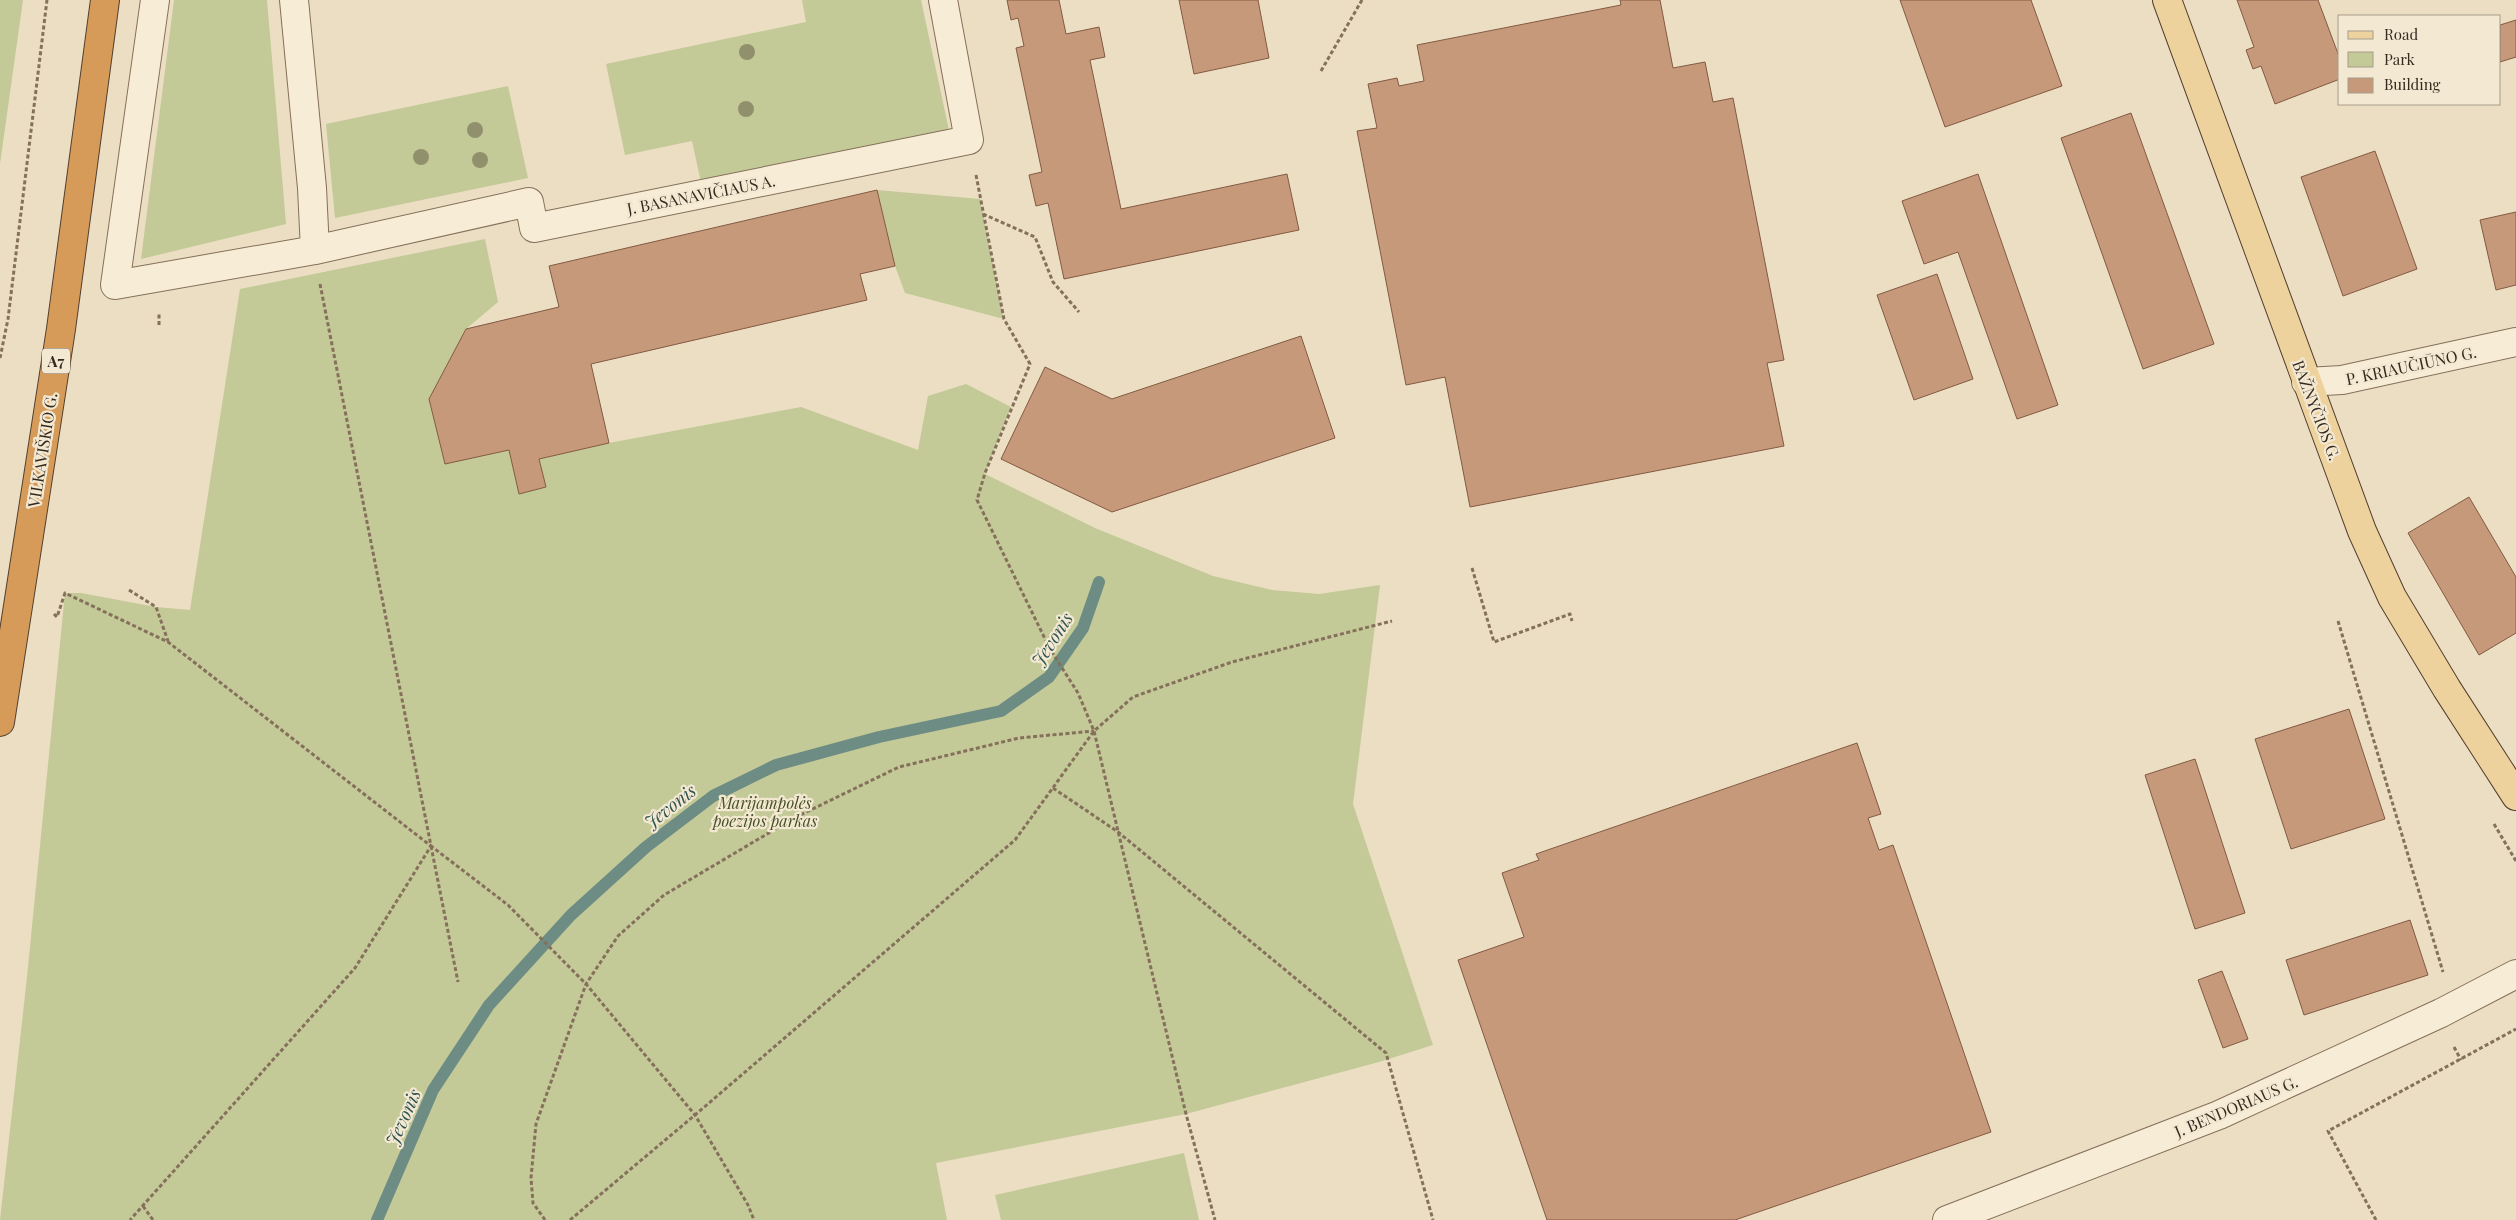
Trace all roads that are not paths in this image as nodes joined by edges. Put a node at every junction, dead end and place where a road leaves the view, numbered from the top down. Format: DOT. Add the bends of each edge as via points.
graph roads {
  1 [pos="105,0"];
  2 [pos="155,0"];
  3 [pos="294,0"];
  4 [pos="943,0"];
  5 [pos="2167,0"];
  6 [pos="315,250"];
  7 [pos="2516,342"];
  8 [pos="2306,382"];
  9 [pos="0,722"];
  10 [pos="2516,796"];
  11 [pos="2516,974"];
  12 [pos="1947,1220"];
  1 -- 9 [label="highway, VILKAVIŠKIO G. / A7" via="61,329"];
  2 -- 6 [label="street" via="115,285"];
  3 -- 6 [label="street"];
  4 -- 6 [label="street, J. BASANAVIČIAUS A." via="969,140 534,228 529,202"];
  5 -- 8 [label="main road, BAŽNYČIOS G."];
  7 -- 8 [label="street, P. KRIAUČIŪNO G." via="2342,380"];
  8 -- 10 [label="main road, BAŽNYČIOS G." via="2362,531 2392,597"];
  11 -- 12 [label="street, J. BENDORIAUS G." via="2441,1013 2219,1115"];
}
